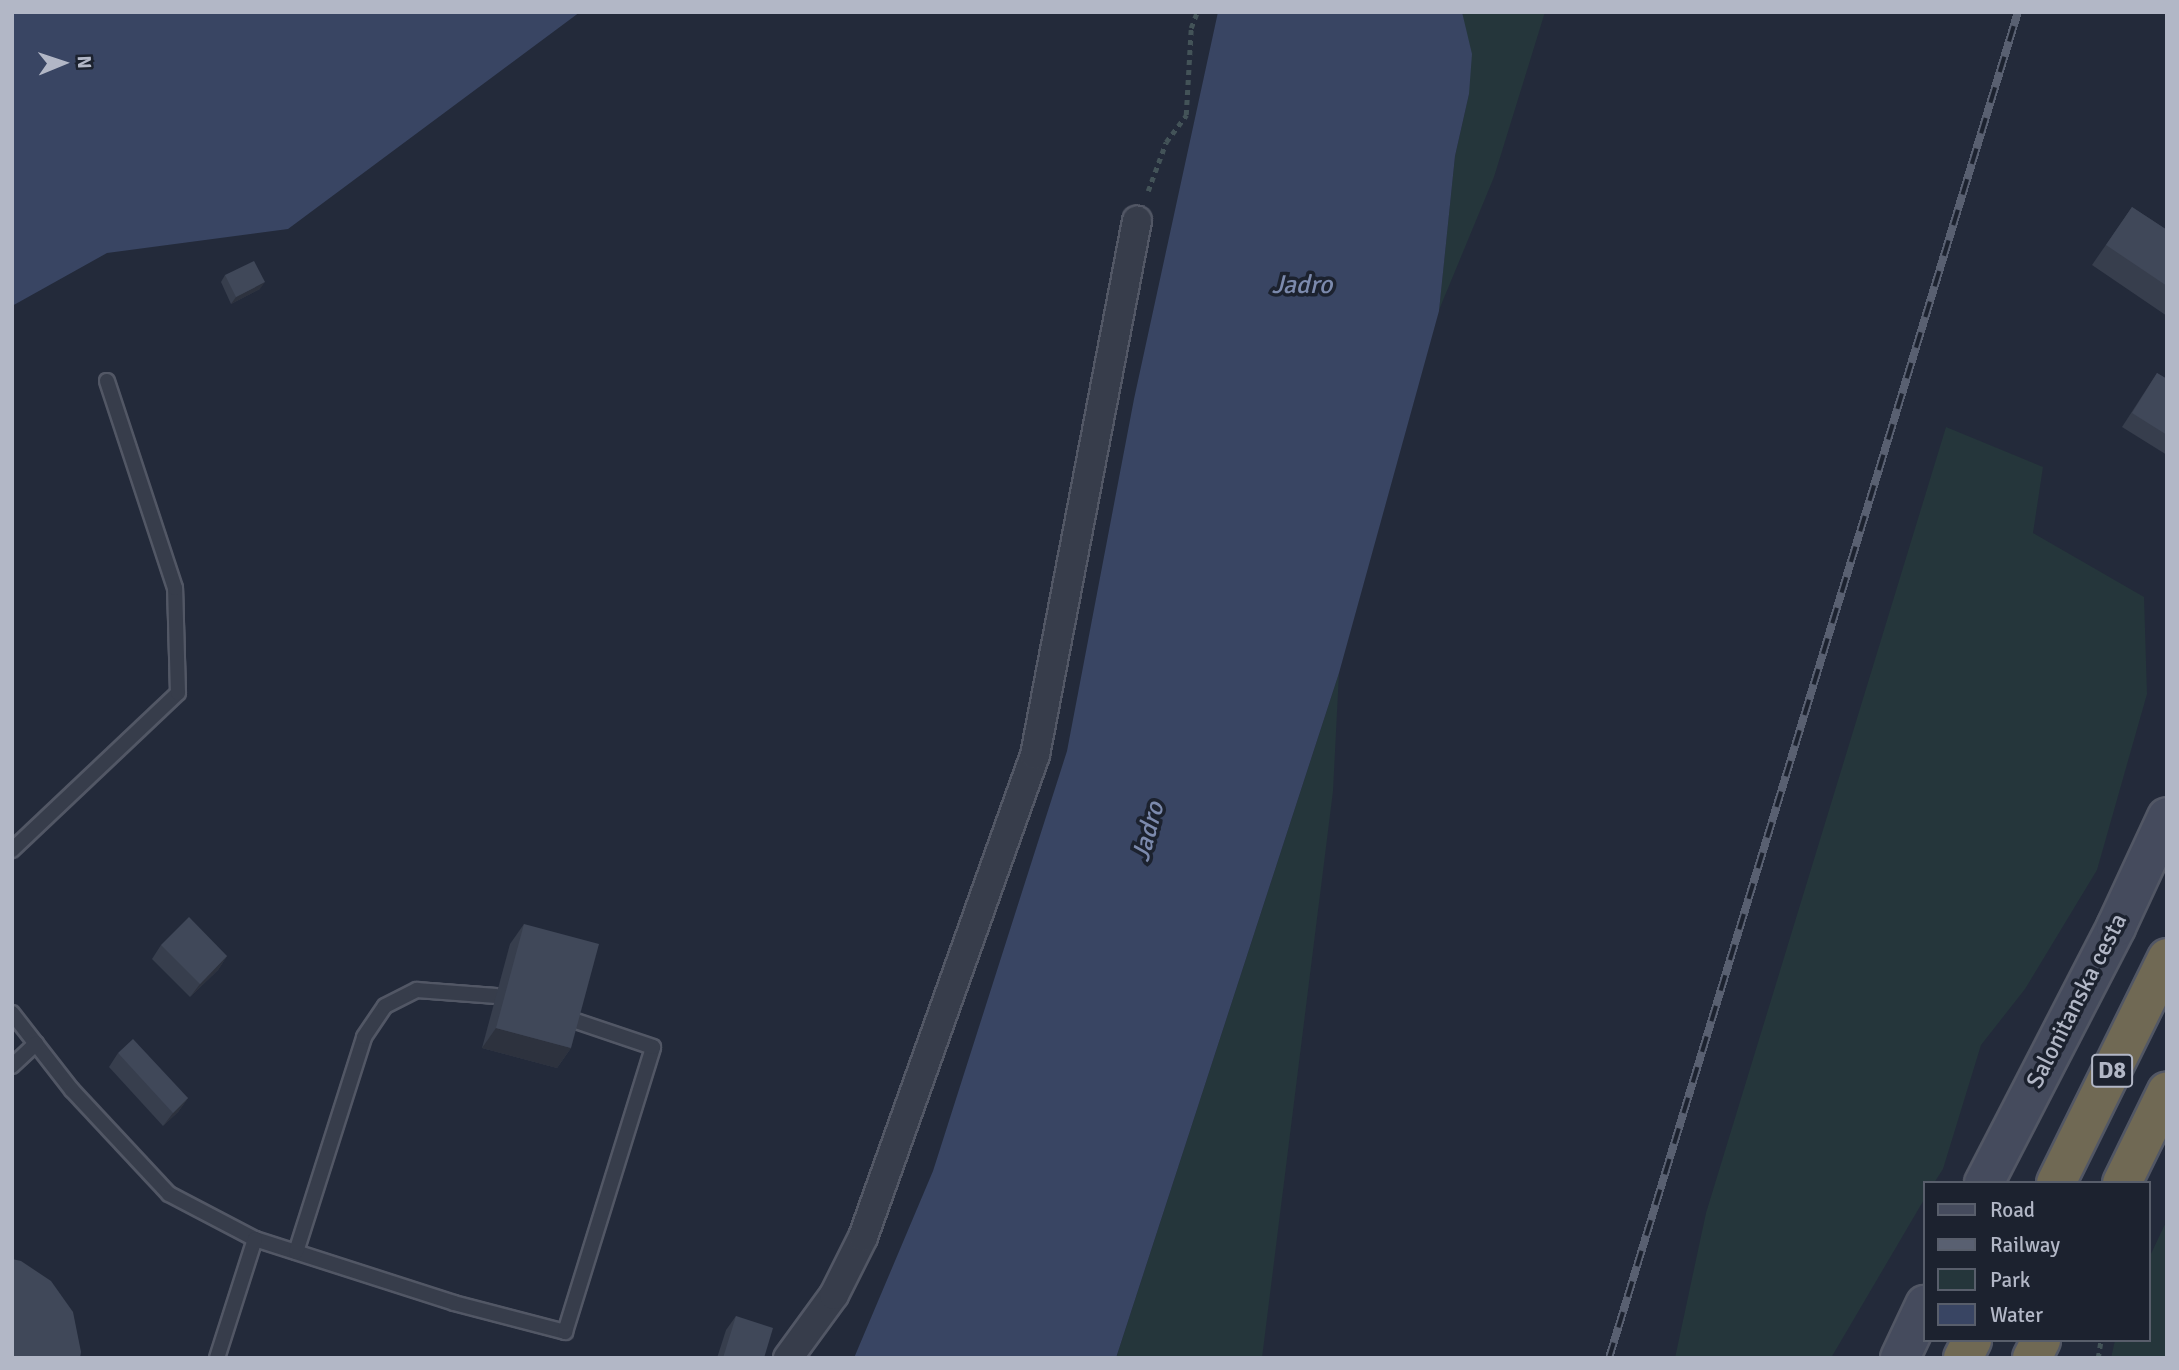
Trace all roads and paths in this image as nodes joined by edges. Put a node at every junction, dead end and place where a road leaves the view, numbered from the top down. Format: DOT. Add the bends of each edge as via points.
graph roads {
  1 [pos="1197,12"];
  2 [pos="1137,221"];
  3 [pos="107,381"];
  4 [pos="2167,817"];
  5 [pos="12,850"];
  6 [pos="2167,958"];
  7 [pos="496,996"];
  8 [pos="12,1013"];
  9 [pos="570,1018"];
  10 [pos="37,1044"];
  11 [pos="12,1066"];
  12 [pos="2167,1091"];
  13 [pos="1985,1181"];
  14 [pos="2057,1181"];
  15 [pos="2123,1181"];
  16 [pos="255,1239"];
  17 [pos="296,1252"];
  18 [pos="1924,1306"];
  19 [pos="1971,1342"];
  20 [pos="2040,1342"];
  21 [pos="217,1358"];
  22 [pos="788,1358"];
  23 [pos="1900,1358"];
  24 [pos="1963,1358"];
  25 [pos="2032,1358"];
  1 -- 2 [label="path" via="1191,28 1186,115 1166,142"];
  2 -- 22 [label="street" via="1035,755 863,1237 834,1295"];
  3 -- 5 [label="lane" via="175,588 178,693"];
  4 -- 13 [label="main road, Salonitanska cesta" via="2116,927"];
  6 -- 14 [label="highway, D8"];
  7 -- 17 [label="lane" via="417,990 385,1006 364,1037"];
  8 -- 10 [label="lane"];
  9 -- 17 [label="lane" via="653,1047 565,1332 454,1303"];
  10 -- 11 [label="lane"];
  10 -- 16 [label="lane" via="72,1090 169,1194"];
  12 -- 15 [label="highway, D8"];
  16 -- 17 [label="lane"];
  16 -- 21 [label="lane"];
  18 -- 23 [label="main road"];
  19 -- 24 [label="highway"];
  20 -- 25 [label="highway"];
}
